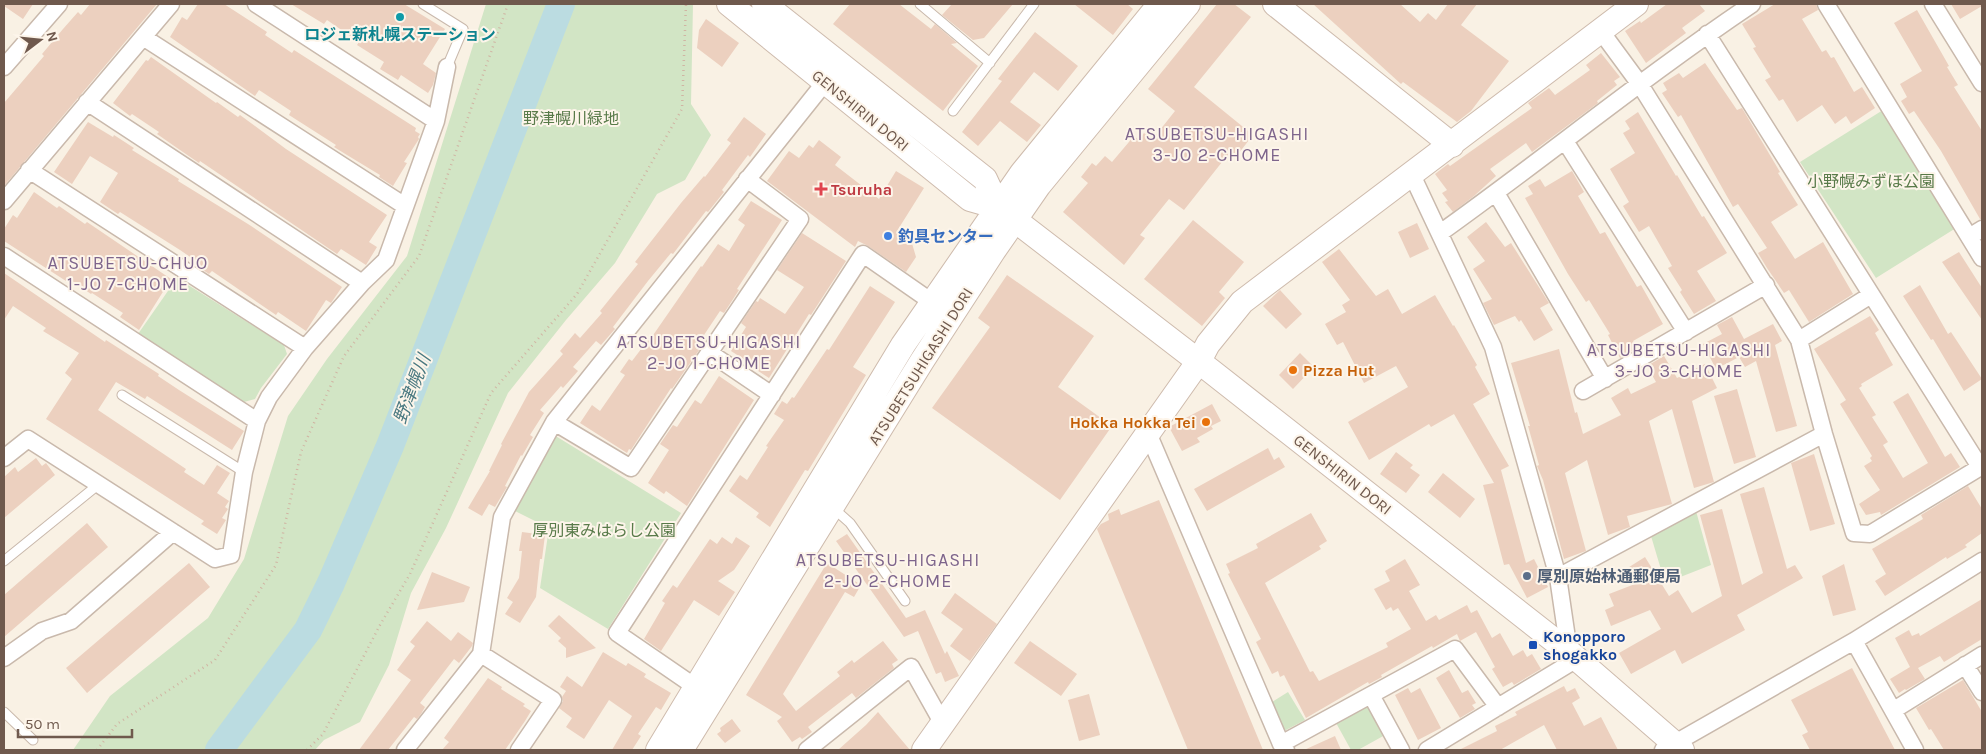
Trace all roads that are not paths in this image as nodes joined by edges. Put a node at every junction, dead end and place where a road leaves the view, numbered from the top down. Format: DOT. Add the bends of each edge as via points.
graph roads {
  1 [pos="59,4"];
  2 [pos="171,4"];
  3 [pos="256,4"];
  4 [pos="423,4"];
  5 [pos="729,4"];
  6 [pos="764,4"];
  7 [pos="920,4"];
  8 [pos="1034,4"];
  9 [pos="1160,4"];
  10 [pos="1188,4"];
  11 [pos="1275,4"];
  12 [pos="1636,4"];
  13 [pos="1752,4"];
  14 [pos="1826,4"];
  15 [pos="1933,4"];
  16 [pos="1600,30"];
  17 [pos="1707,34"];
  18 [pos="143,37"];
  19 [pos="990,62"];
  20 [pos="4,67"];
  21 [pos="447,67"];
  22 [pos="831,71"];
  23 [pos="1639,83"];
  24 [pos="1982,83"];
  25 [pos="87,102"];
  26 [pos="953,111"];
  27 [pos="436,121"];
  28 [pos="1565,141"];
  29 [pos="1452,145"];
  30 [pos="30,170"];
  31 [pos="1412,174"];
  32 [pos="747,179"];
  33 [pos="1496,193"];
  34 [pos="4,201"];
  35 [pos="405,206"];
  36 [pos="1007,213"];
  37 [pos="1976,233"];
  38 [pos="1440,234"];
  39 [pos="4,256"];
  40 [pos="1982,258"];
  41 [pos="362,283"];
  42 [pos="1766,285"];
  43 [pos="1871,295"];
  44 [pos="932,302"];
  45 [pos="1686,332"];
  46 [pos="1799,340"];
  47 [pos="305,348"];
  48 [pos="710,353"];
  49 [pos="1199,361"];
  50 [pos="1605,378"];
  51 [pos="1583,391"];
  52 [pos="122,395"];
  53 [pos="772,395"];
  54 [pos="257,420"];
  55 [pos="554,422"];
  56 [pos="1148,433"];
  57 [pos="1824,434"];
  58 [pos="4,458"];
  59 [pos="1981,467"];
  60 [pos="244,472"];
  61 [pos="98,484"];
  62 [pos="832,507"];
  63 [pos="173,532"];
  64 [pos="4,561"];
  65 [pos="1982,561"];
  66 [pos="1558,577"];
  67 [pos="905,601"];
  68 [pos="1854,641"];
  69 [pos="481,654"];
  70 [pos="1982,655"];
  71 [pos="1573,656"];
  72 [pos="4,658"];
  73 [pos="1965,665"];
  74 [pos="697,688"];
  75 [pos="1982,692"];
  76 [pos="1370,695"];
  77 [pos="1498,706"];
  78 [pos="1894,710"];
  79 [pos="4,712"];
  80 [pos="943,724"];
  81 [pos="33,740"];
  82 [pos="1284,747"];
  83 [pos="1672,748"];
  84 [pos="405,750"];
  85 [pos="519,750"];
  86 [pos="658,750"];
  87 [pos="681,750"];
  88 [pos="807,750"];
  89 [pos="924,750"];
  90 [pos="1401,750"];
  91 [pos="1427,750"];
  92 [pos="1915,750"];
  1 -- 20 [label="street"];
  2 -- 18 [label="street"];
  3 -- 27 [label="street"];
  4 -- 21 [label="lane" via="463,29"];
  5 -- 22 [label="street, GENSHIRIN DORI"];
  6 -- 22 [label="street, GENSHIRIN DORI"];
  7 -- 19 [label="lane"];
  8 -- 19 [label="lane"];
  9 -- 36 [label="street, ATSUBETSUHIGASHI DORI" via="1022,173"];
  10 -- 36 [label="street, ATSUBETSUHIGASHI DORI" via="1039,185"];
  11 -- 29 [label="street"];
  12 -- 16 [label="street"];
  13 -- 17 [label="street"];
  14 -- 37 [label="street"];
  15 -- 24 [label="street"];
  16 -- 23 [label="street"];
  16 -- 29 [label="street"];
  17 -- 23 [label="street"];
  17 -- 43 [label="street"];
  18 -- 25 [label="street"];
  18 -- 35 [label="street"];
  19 -- 26 [label="lane"];
  21 -- 27 [label="street"];
  22 -- 32 [label="street"];
  22 -- 36 [label="street, GENSHIRIN DORI" via="970,199"];
  23 -- 28 [label="street"];
  23 -- 42 [label="street"];
  25 -- 30 [label="street"];
  25 -- 41 [label="street"];
  27 -- 35 [label="street"];
  28 -- 33 [label="street"];
  28 -- 45 [label="street"];
  29 -- 31 [label="street"];
  30 -- 34 [label="street"];
  30 -- 47 [label="street"];
  31 -- 38 [label="street"];
  31 -- 49 [label="street" via="1242,302 1208,344"];
  32 -- 48 [label="street" via="800,219"];
  32 -- 55 [label="street"];
  33 -- 38 [label="street"];
  33 -- 50 [label="street"];
  35 -- 41 [label="street" via="386,260"];
  36 -- 44 [label="street, ATSUBETSUHIGASHI DORI"];
  36 -- 49 [label="street, GENSHIRIN DORI"];
  36 -- 62 [label="street, ATSUBETSUHIGASHI DORI" via="994,250"];
  37 -- 40 [label="street"];
  38 -- 66 [label="street" via="1493,347"];
  39 -- 54 [label="street"];
  41 -- 47 [label="street"];
  42 -- 45 [label="street"];
  42 -- 46 [label="street"];
  43 -- 46 [label="street"];
  43 -- 59 [label="street"];
  44 -- 53 [label="street" via="863,254"];
  44 -- 74 [label="street, ATSUBETSUHIGASHI DORI"];
  45 -- 50 [label="street"];
  46 -- 57 [label="street"];
  47 -- 54 [label="street" via="269,397"];
  48 -- 53 [label="street"];
  48 -- 55 [label="street" via="631,468"];
  49 -- 56 [label="street"];
  49 -- 71 [label="street, GENSHIRIN DORI"];
  50 -- 51 [label="street"];
  52 -- 60 [label="lane"];
  53 -- 74 [label="street" via="617,633"];
  54 -- 60 [label="street"];
  55 -- 69 [label="street" via="502,517"];
  56 -- 80 [label="street"];
  56 -- 82 [label="street"];
  57 -- 59 [label="street" via="1854,533 1870,534"];
  57 -- 66 [label="street"];
  58 -- 61 [label="street" via="28,439"];
  60 -- 63 [label="street" via="231,555 214,559"];
  61 -- 63 [label="street"];
  61 -- 64 [label="lane"];
  62 -- 67 [label="lane" via="850,523"];
  62 -- 87 [label="street, ATSUBETSUHIGASHI DORI"];
  63 -- 72 [label="street" via="72,621 42,631"];
  65 -- 68 [label="street"];
  66 -- 71 [label="street"];
  68 -- 78 [label="street"];
  68 -- 83 [label="street"];
  69 -- 84 [label="street"];
  69 -- 85 [label="street" via="553,700"];
  70 -- 73 [label="street"];
  71 -- 77 [label="street"];
  71 -- 83 [label="street, GENSHIRIN DORI"];
  73 -- 75 [label="street"];
  73 -- 78 [label="street"];
  74 -- 86 [label="street, ATSUBETSUHIGASHI DORI"];
  76 -- 77 [label="street" via="1455,649"];
  76 -- 82 [label="street"];
  76 -- 90 [label="street"];
  77 -- 91 [label="street"];
  78 -- 92 [label="street"];
  79 -- 81 [label="lane"];
  80 -- 88 [label="street" via="911,667"];
  80 -- 89 [label="street"];
}
